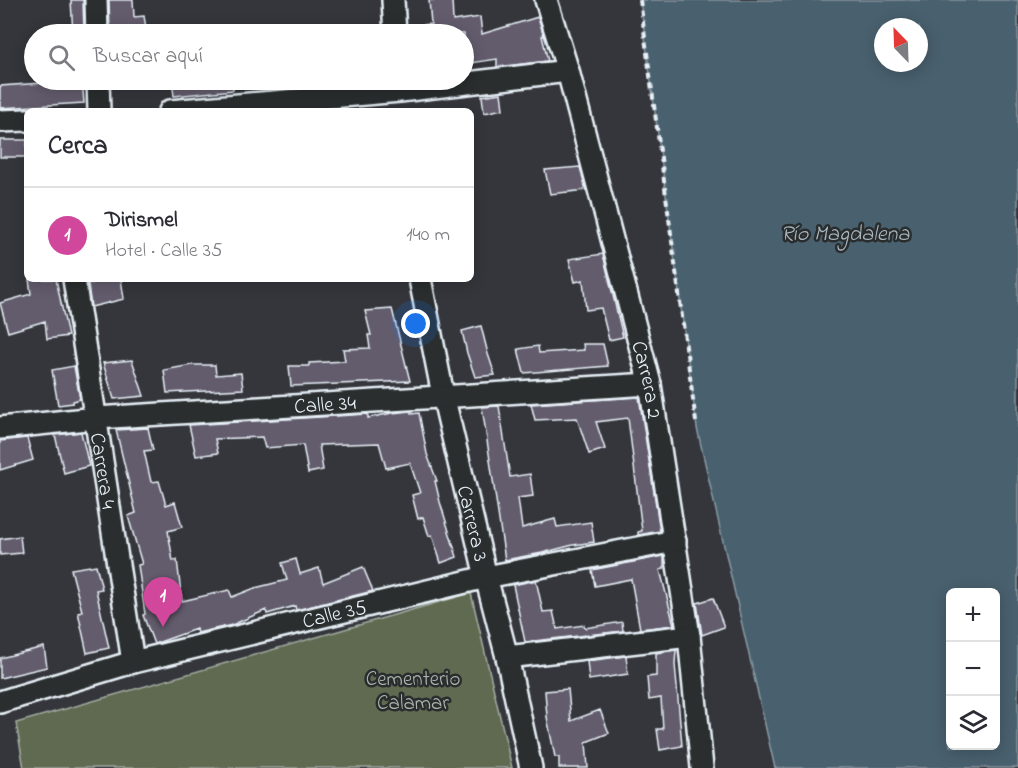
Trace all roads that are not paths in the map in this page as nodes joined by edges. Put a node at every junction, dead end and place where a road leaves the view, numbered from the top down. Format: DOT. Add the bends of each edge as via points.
graph roads {
  1 [pos="96,0"];
  2 [pos="393,0"];
  3 [pos="546,0"];
  4 [pos="97,24"];
  5 [pos="394,24"];
  6 [pos="568,71"];
  7 [pos="474,84"];
  8 [pos="98,90"];
  9 [pos="429,90"];
  10 [pos="400,94"];
  11 [pos="99,108"];
  12 [pos="211,108"];
  13 [pos="24,120"];
  14 [pos="0,121"];
  15 [pos="74,282"];
  16 [pos="421,282"];
  17 [pos="651,384"];
  18 [pos="443,395"];
  19 [pos="96,418"];
  20 [pos="0,428"];
  21 [pos="675,541"];
  22 [pos="486,577"];
  23 [pos="690,636"];
  24 [pos="507,657"];
  25 [pos="133,662"];
  26 [pos="0,702"];
  27 [pos="531,768"];
  28 [pos="702,768"];
  1 -- 4 [label="street"];
  2 -- 5 [label="street"];
  3 -- 6 [label="street, Carrera 2"];
  6 -- 7 [label="street"];
  6 -- 17 [label="street, Carrera 2"];
  8 -- 11 [label="street"];
  9 -- 10 [label="street"];
  10 -- 12 [label="street"];
  13 -- 14 [label="street"];
  15 -- 19 [label="street, Carrera 4"];
  16 -- 18 [label="street, Carrera 3"];
  17 -- 18 [label="street, Calle 34"];
  17 -- 21 [label="street, Carrera 2"];
  18 -- 19 [label="street, Calle 34"];
  18 -- 22 [label="street, Carrera 3"];
  19 -- 20 [label="street, Calle 34"];
  19 -- 25 [label="street, Carrera 4"];
  21 -- 22 [label="street, Calle 35"];
  21 -- 23 [label="street, Carrera 2"];
  22 -- 24 [label="street, Carrera 3"];
  22 -- 25 [label="street, Calle 35"];
  23 -- 24 [label="street"];
  23 -- 28 [label="street, Carrera 2"];
  24 -- 27 [label="street, Carrera 3"];
  25 -- 26 [label="street, Calle 35"];
}
